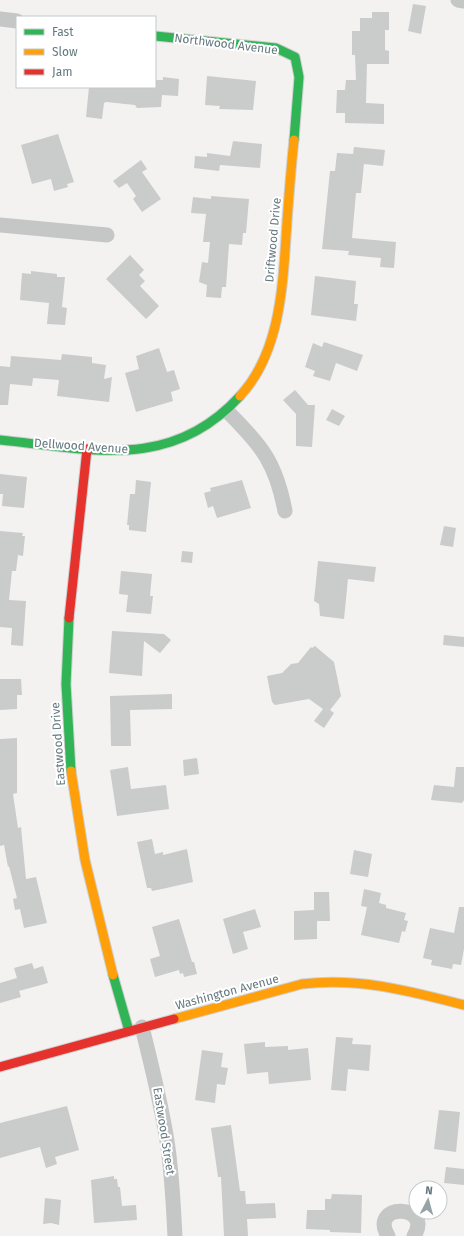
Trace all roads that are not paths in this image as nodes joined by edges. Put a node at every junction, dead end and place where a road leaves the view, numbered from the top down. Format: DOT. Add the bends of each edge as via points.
graph roads {
  1 [pos="458,0"];
  2 [pos="464,1"];
  3 [pos="0,19"];
  4 [pos="16,21"];
  5 [pos="156,36"];
  6 [pos="294,57"];
  7 [pos="0,225"];
  8 [pos="107,235"];
  9 [pos="228,412"];
  10 [pos="0,440"];
  11 [pos="87,449"];
  12 [pos="285,511"];
  13 [pos="464,1005"];
  14 [pos="135,1029"];
  15 [pos="0,1067"];
  16 [pos="175,1236"];
  17 [pos="388,1236"];
  18 [pos="414,1236"];
  1 -- 2 [label="street"];
  3 -- 4 [label="street"];
  5 -- 6 [label="street, Northwood Avenue" via="276,48"];
  6 -- 9 [label="street, Driftwood Drive" via="299,77 276,322 259,370"];
  7 -- 8 [label="street"];
  9 -- 11 [label="street, Dellwood Avenue" via="182,439 164,445 116,451"];
  9 -- 12 [label="street" via="254,438 267,457 276,475"];
  10 -- 11 [label="street, Dellwood Avenue"];
  11 -- 14 [label="street, Eastwood Drive" via="70,611 66,683 74,794 90,892"];
  13 -- 14 [label="street, Washington Avenue" via="371,982 322,980"];
  14 -- 15 [label="street, Washington Avenue"];
  14 -- 16 [label="street, Eastwood Street" via="156,1081 166,1136"];
  17 -- 18 [label="street" via="384,1226 386,1219 398,1210 405,1210 416,1219 418,1226"];
}
